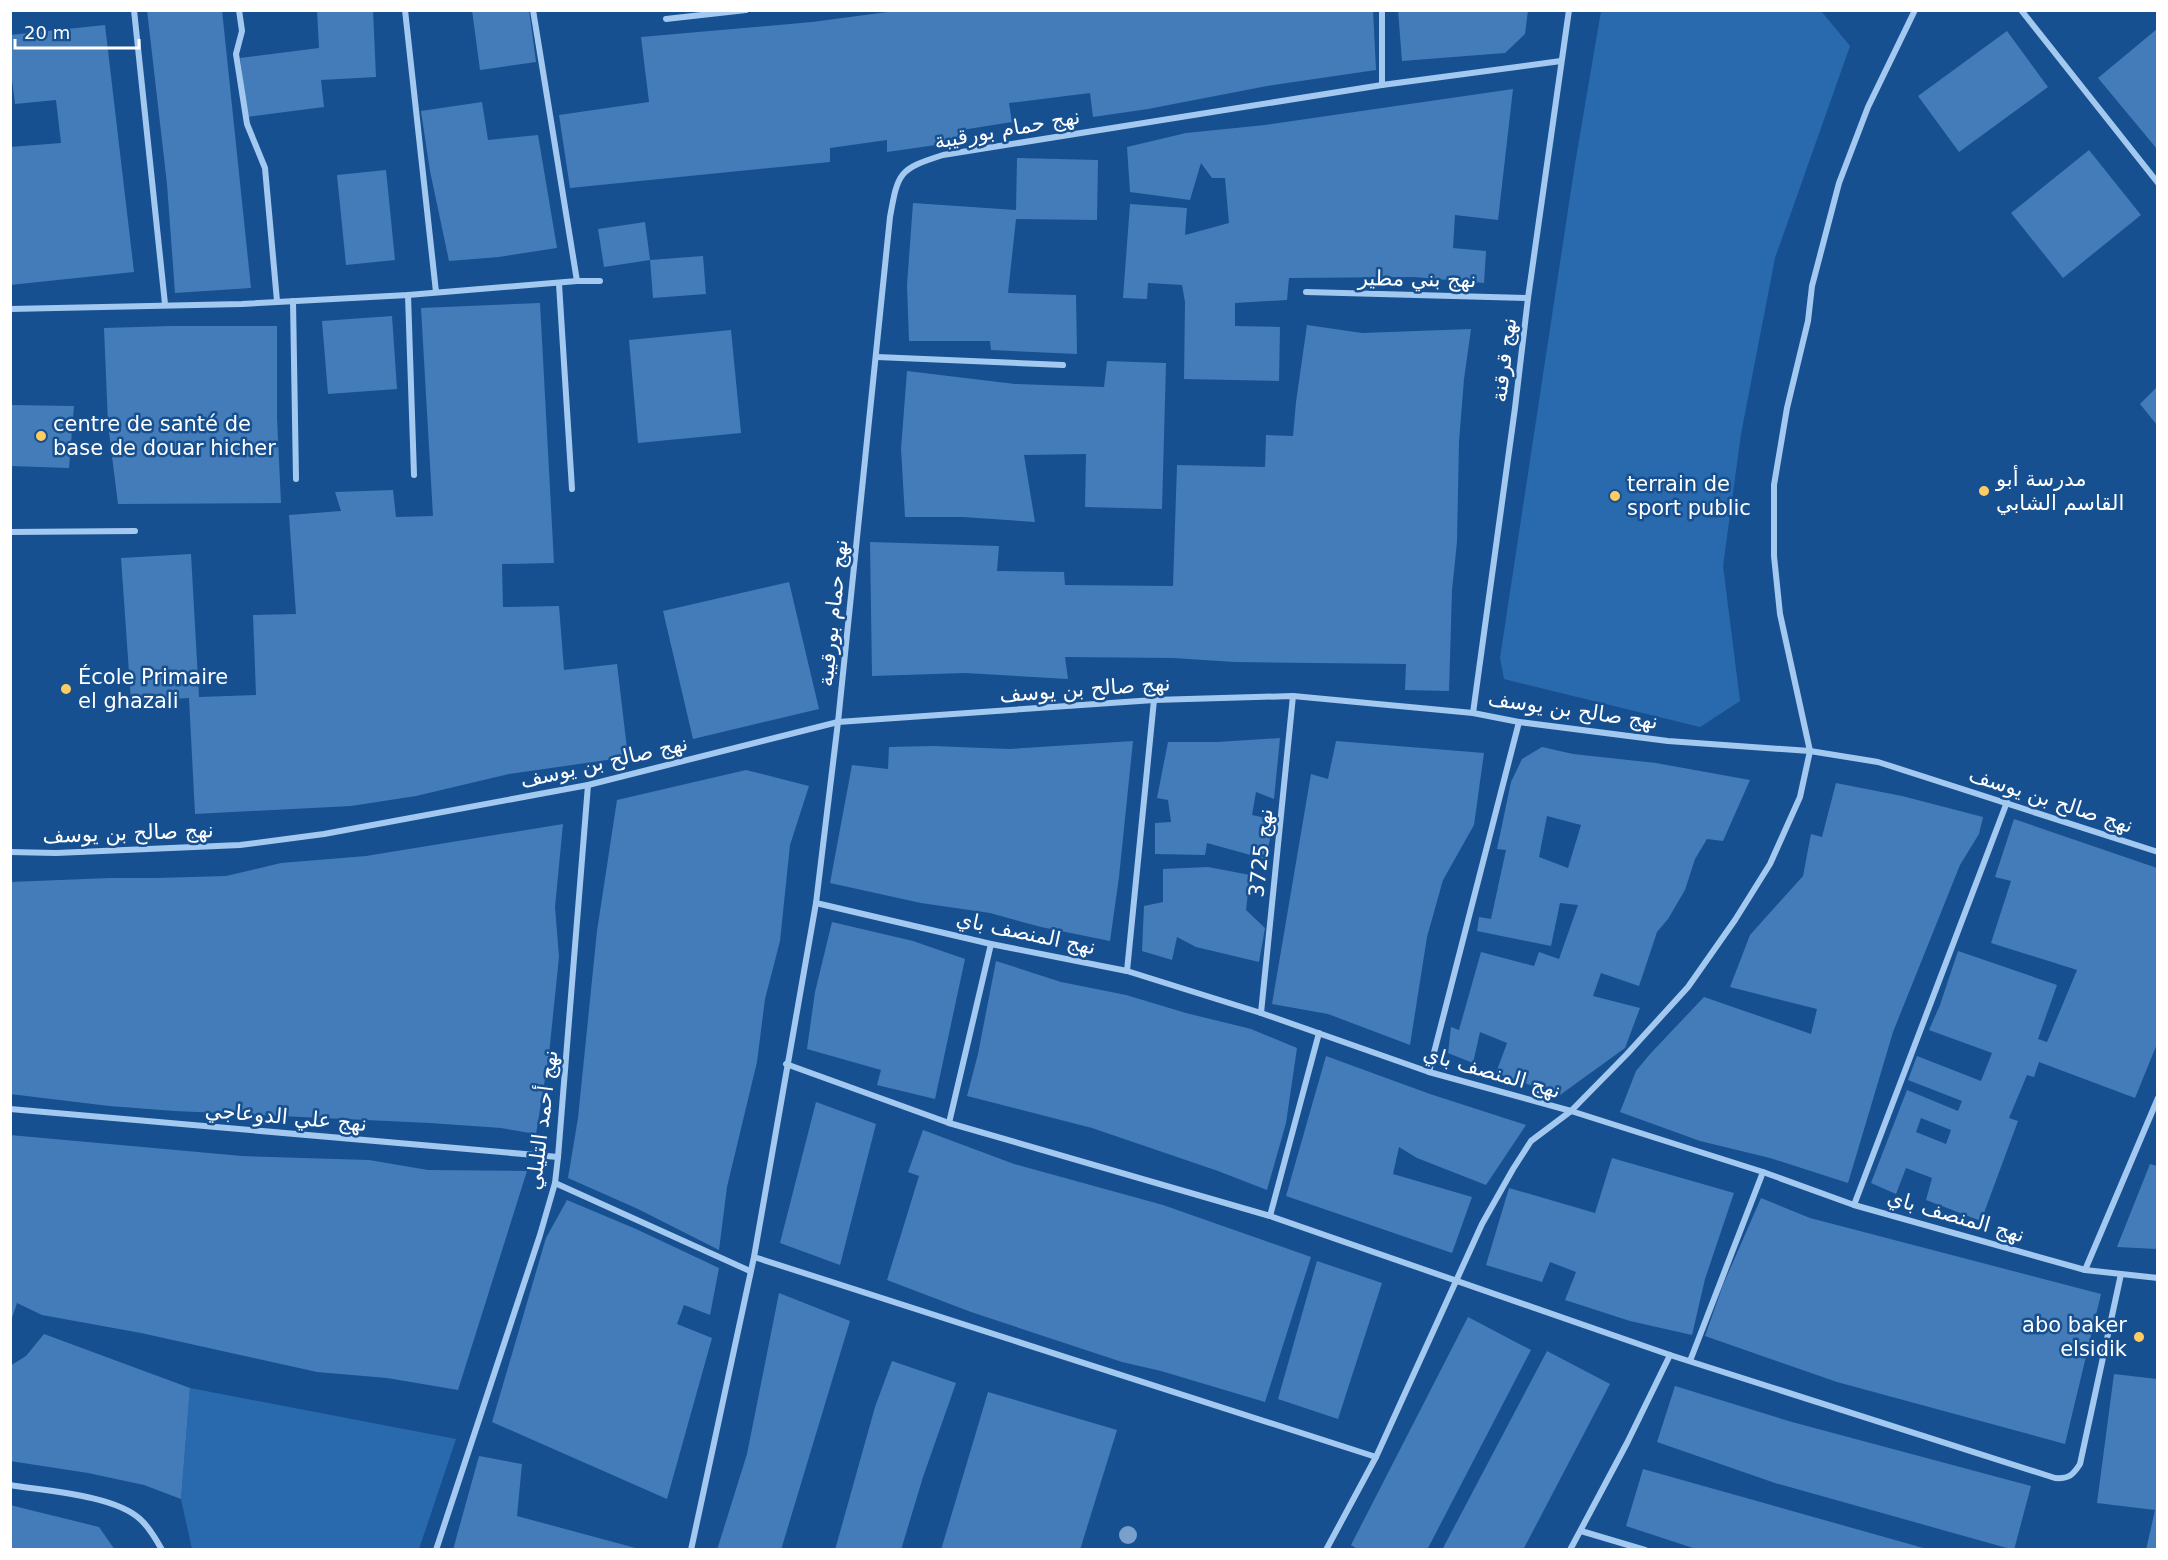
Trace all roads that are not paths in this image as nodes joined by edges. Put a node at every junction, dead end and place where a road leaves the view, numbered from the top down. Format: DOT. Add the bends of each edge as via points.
graph roads {
  1 [pos="134,10"];
  2 [pos="239,10"];
  3 [pos="405,10"];
  4 [pos="533,10"];
  5 [pos="746,10"];
  6 [pos="1382,10"];
  7 [pos="1569,10"];
  8 [pos="1915,10"];
  9 [pos="2021,10"];
  10 [pos="666,19"];
  11 [pos="1561,61"];
  12 [pos="1382,85"];
  13 [pos="2157,183"];
  14 [pos="577,281"];
  15 [pos="600,281"];
  16 [pos="559,284"];
  17 [pos="436,292"];
  18 [pos="1306,292"];
  19 [pos="408,295"];
  20 [pos="1528,298"];
  21 [pos="277,301"];
  22 [pos="293,301"];
  23 [pos="165,304"];
  24 [pos="10,309"];
  25 [pos="877,357"];
  26 [pos="1063,365"];
  27 [pos="414,475"];
  28 [pos="296,479"];
  29 [pos="572,489"];
  30 [pos="135,531"];
  31 [pos="10,532"];
  32 [pos="1293,696"];
  33 [pos="1154,700"];
  34 [pos="1473,712"];
  35 [pos="838,722"];
  36 [pos="1519,722"];
  37 [pos="1810,751"];
  38 [pos="588,785"];
  39 [pos="2007,802"];
  40 [pos="10,852"];
  41 [pos="2157,852"];
  42 [pos="816,903"];
  43 [pos="991,944"];
  44 [pos="1127,971"];
  45 [pos="1262,1013"];
  46 [pos="1318,1033"];
  47 [pos="786,1064"];
  48 [pos="1429,1072"];
  49 [pos="2157,1098"];
  50 [pos="10,1109"];
  51 [pos="1571,1111"];
  52 [pos="949,1122"];
  53 [pos="558,1157"];
  54 [pos="1763,1172"];
  55 [pos="555,1183"];
  56 [pos="1854,1204"];
  57 [pos="1270,1216"];
  58 [pos="754,1257"];
  59 [pos="2085,1269"];
  60 [pos="750,1271"];
  61 [pos="2121,1274"];
  62 [pos="2157,1278"];
  63 [pos="1457,1281"];
  64 [pos="1670,1355"];
  65 [pos="1690,1361"];
  66 [pos="1376,1457"];
  67 [pos="10,1485"];
  68 [pos="1581,1531"];
  69 [pos="162,1550"];
  70 [pos="436,1550"];
  71 [pos="691,1550"];
  72 [pos="1326,1550"];
  73 [pos="1570,1550"];
  74 [pos="1645,1550"];
  1 -- 23 [label="street"];
  2 -- 21 [label="street" via="242,31 236,54 247,124 265,168"];
  3 -- 17 [label="street"];
  4 -- 14 [label="street"];
  5 -- 10 [label="street"];
  6 -- 12 [label="street"];
  7 -- 11 [label="street, نهج قرقنة"];
  8 -- 37 [label="street" via="1868,107 1839,183 1812,286 1774,485 1774,556 1780,614"];
  9 -- 13 [label="street"];
  11 -- 12 [label="street, نهج حمام بورقيبة"];
  11 -- 20 [label="street, نهج قرقنة"];
  12 -- 25 [label="street, نهج حمام بورقيبة" via="955,153 904,171 896,184 890,217"];
  14 -- 15 [label="street"];
  14 -- 16 [label="street"];
  16 -- 17 [label="street"];
  16 -- 29 [label="street"];
  17 -- 19 [label="street"];
  18 -- 20 [label="street, نهج بني مطير"];
  19 -- 22 [label="street"];
  19 -- 27 [label="street"];
  20 -- 34 [label="street, نهج قرقنة"];
  21 -- 22 [label="street"];
  21 -- 23 [label="street"];
  22 -- 28 [label="street"];
  23 -- 24 [label="street"];
  25 -- 26 [label="street"];
  25 -- 35 [label="street, نهج حمام بورقيبة"];
  30 -- 31 [label="street"];
  32 -- 33 [label="street, نهج صالح بن يوسف"];
  32 -- 34 [label="street, نهج صالح بن يوسف"];
  32 -- 45 [label="street, نهج 3725"];
  33 -- 35 [label="street, نهج صالح بن يوسف"];
  33 -- 44 [label="street"];
  34 -- 36 [label="street, نهج صالح بن يوسف"];
  35 -- 38 [label="street, نهج صالح بن يوسف"];
  35 -- 42 [label="street, نهج حمام بورقيبة"];
  36 -- 37 [label="street, نهج صالح بن يوسف" via="1668,741"];
  36 -- 48 [label="street"];
  37 -- 39 [label="street, نهج صالح بن يوسف" via="1878,762"];
  37 -- 51 [label="street" via="1800,797 1770,864 1735,920 1688,987"];
  38 -- 40 [label="street, نهج صالح بن يوسف" via="355,829 240,845"];
  38 -- 53 [label="street, نهج أحمد التليلي"];
  39 -- 41 [label="street, نهج صالح بن يوسف"];
  39 -- 56 [label="street"];
  42 -- 43 [label="street, نهج المنصف باي"];
  42 -- 47 [label="street, نهج حمام بورقيبة"];
  43 -- 44 [label="street, نهج المنصف باي"];
  43 -- 52 [label="street"];
  44 -- 45 [label="street, نهج المنصف باي"];
  45 -- 46 [label="street, نهج المنصف باي"];
  46 -- 48 [label="street, نهج المنصف باي"];
  46 -- 57 [label="street"];
  47 -- 52 [label="street"];
  47 -- 58 [label="street, نهج حمام بورقيبة"];
  48 -- 51 [label="street, نهج المنصف باي"];
  49 -- 59 [label="street"];
  50 -- 53 [label="street, نهج علي الدوعاجي"];
  51 -- 54 [label="street, نهج المنصف باي"];
  51 -- 63 [label="street" via="1531,1141 1487,1215"];
  52 -- 57 [label="street"];
  53 -- 55 [label="street, نهج أحمد التليلي"];
  54 -- 56 [label="street, نهج المنصف باي"];
  54 -- 65 [label="street"];
  55 -- 60 [label="street"];
  55 -- 70 [label="street, نهج أحمد التليلي"];
  56 -- 59 [label="street, نهج المنصف باي"];
  57 -- 63 [label="street"];
  58 -- 60 [label="street, نهج حمام بورقيبة"];
  58 -- 66 [label="street"];
  59 -- 61 [label="street, نهج المنصف باي"];
  60 -- 71 [label="street, نهج حمام بورقيبة"];
  61 -- 62 [label="street, نهج المنصف باي"];
  61 -- 65 [label="street" via="2079,1464 2073,1475 2066,1478 2041,1475"];
  63 -- 64 [label="street"];
  63 -- 66 [label="street"];
  64 -- 65 [label="street"];
  64 -- 68 [label="street"];
  66 -- 72 [label="street"];
  67 -- 69 [label="street" via="121,1507 140,1518"];
  68 -- 73 [label="street"];
  68 -- 74 [label="street"];
}
